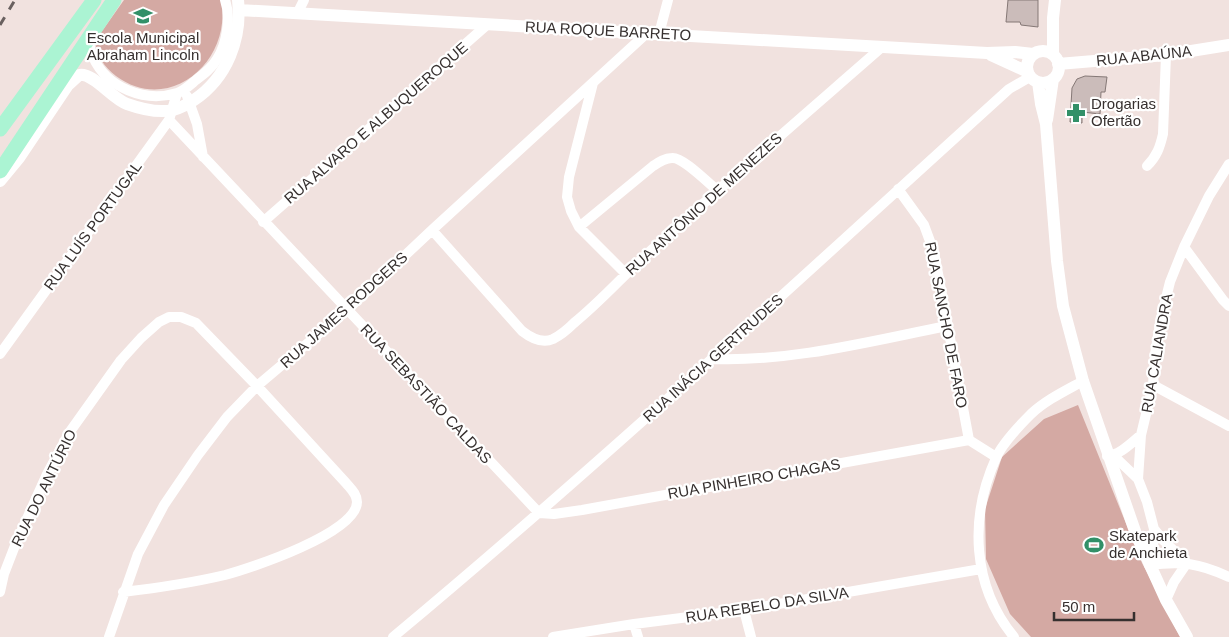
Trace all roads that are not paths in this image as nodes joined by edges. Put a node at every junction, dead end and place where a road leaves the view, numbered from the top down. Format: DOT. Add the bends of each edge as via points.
graph roads {
  1 [pos="94,0"];
  2 [pos="114,0"];
  3 [pos="304,0"];
  4 [pos="668,0"];
  5 [pos="1055,0"];
  6 [pos="233,5"];
  7 [pos="297,14"];
  8 [pos="1053,18"];
  9 [pos="488,24"];
  10 [pos="653,34"];
  11 [pos="88,38"];
  12 [pos="1229,45"];
  13 [pos="882,47"];
  14 [pos="987,53"];
  15 [pos="1035,53"];
  16 [pos="1166,55"];
  17 [pos="1055,59"];
  18 [pos="1032,77"];
  19 [pos="1054,79"];
  20 [pos="593,82"];
  21 [pos="181,91"];
  22 [pos="190,102"];
  23 [pos="172,115"];
  24 [pos="1046,124"];
  25 [pos="0,129"];
  26 [pos="204,158"];
  27 [pos="1229,164"];
  28 [pos="1147,166"];
  29 [pos="0,172"];
  30 [pos="0,181"];
  31 [pos="898,189"];
  32 [pos="717,190"];
  33 [pos="263,222"];
  34 [pos="579,227"];
  35 [pos="432,230"];
  36 [pos="1184,247"];
  37 [pos="626,274"];
  38 [pos="1229,306"];
  39 [pos="347,310"];
  40 [pos="947,326"];
  41 [pos="0,354"];
  42 [pos="713,359"];
  43 [pos="1083,381"];
  44 [pos="1153,385"];
  45 [pos="257,386"];
  46 [pos="1229,426"];
  47 [pos="1141,435"];
  48 [pos="969,440"];
  49 [pos="1110,456"];
  50 [pos="996,457"];
  51 [pos="1138,479"];
  52 [pos="539,514"];
  53 [pos="1154,528"];
  54 [pos="1187,563"];
  55 [pos="1149,565"];
  56 [pos="981,569"];
  57 [pos="2,573"];
  58 [pos="1229,577"];
  59 [pos="0,592"];
  60 [pos="123,592"];
  61 [pos="1166,600"];
  62 [pos="744,610"];
  63 [pos="634,624"];
  64 [pos="109,637"];
  65 [pos="393,637"];
  66 [pos="553,637"];
  67 [pos="638,637"];
  68 [pos="751,637"];
  69 [pos="1014,637"];
  70 [pos="1187,637"];
  1 -- 25 [label="main road"];
  2 -- 11 [label="main road"];
  3 -- 7 [label="street"];
  4 -- 10 [label="street"];
  5 -- 8 [label="street"];
  6 -- 7 [label="street, RUA ROQUE BARRETO"];
  6 -- 21 [label="street" via="218,58"];
  6 -- 22 [label="street" via="237,37 225,67 205,92"];
  7 -- 9 [label="street, RUA ROQUE BARRETO"];
  8 -- 15 [label="street"];
  8 -- 17 [label="street"];
  9 -- 10 [label="street, RUA ROQUE BARRETO"];
  9 -- 33 [label="street, RUA ALVARO E ALBUQUEROQUE"];
  10 -- 13 [label="street, RUA ROQUE BARRETO"];
  10 -- 20 [label="street, RUA JAMES RODGERS"];
  11 -- 21 [label="street" via="92,56 100,69 126,90 156,96"];
  11 -- 29 [label="main road"];
  12 -- 16 [label="street, RUA ABAÚNA"];
  13 -- 14 [label="street, RUA ROQUE BARRETO"];
  13 -- 32 [label="street, RUA ANTÔNIO DE MENEZES"];
  14 -- 15 [label="street, RUA ROQUE BARRETO"];
  14 -- 18 [label="street, RUA ROQUE BARRETO"];
  15 -- 17 [label="street" via="1043,51"];
  15 -- 18 [label="street" via="1027,62"];
  16 -- 17 [label="street, RUA ABAÚNA"];
  16 -- 28 [label="street" via="1164,134 1155,158"];
  17 -- 19 [label="street" via="1058,69"];
  18 -- 19 [label="street" via="1044,83"];
  18 -- 24 [label="street"];
  18 -- 31 [label="street, RUA INÁCIA GERTRUDES" via="1009,90"];
  19 -- 24 [label="street"];
  20 -- 34 [label="street" via="567,197"];
  20 -- 35 [label="street, RUA JAMES RODGERS"];
  21 -- 22 [label="street"];
  21 -- 23 [label="street, RUA LUÍS PORTUGAL"];
  22 -- 23 [label="street"];
  22 -- 26 [label="street"];
  23 -- 26 [label="street, RUA SEBASTIÃO CALDAS"];
  23 -- 30 [label="street" via="126,104 88,75 79,75 68,85"];
  23 -- 41 [label="street, RUA LUÍS PORTUGAL"];
  24 -- 43 [label="street" via="1059,279"];
  26 -- 33 [label="street, RUA SEBASTIÃO CALDAS"];
  27 -- 36 [label="street, RUA CALIANDRA"];
  31 -- 40 [label="street, RUA SANCHO DE FARO" via="924,225 934,252"];
  31 -- 42 [label="street, RUA INÁCIA GERTRUDES"];
  32 -- 34 [label="street" via="683,162 674,157 664,159"];
  32 -- 37 [label="street, RUA ANTÔNIO DE MENEZES"];
  33 -- 39 [label="street, RUA SEBASTIÃO CALDAS"];
  34 -- 37 [label="street"];
  35 -- 37 [label="street, RUA ANTÔNIO DE MENEZES" via="522,331 542,341 560,335"];
  35 -- 39 [label="street, RUA JAMES RODGERS"];
  36 -- 38 [label="street"];
  36 -- 44 [label="street, RUA CALIANDRA" via="1170,282 1161,318"];
  39 -- 45 [label="street, RUA JAMES RODGERS"];
  39 -- 52 [label="street, RUA SEBASTIÃO CALDAS"];
  40 -- 42 [label="street" via="794,355 751,360"];
  40 -- 48 [label="street, RUA SANCHO DE FARO"];
  42 -- 52 [label="street, RUA INÁCIA GERTRUDES"];
  43 -- 49 [label="street"];
  43 -- 50 [label="street" via="1032,413"];
  44 -- 46 [label="street"];
  44 -- 47 [label="street, RUA CALIANDRA"];
  45 -- 57 [label="street, RUA DO ANTÚRIO" via="196,323 181,317 169,317 159,322 121,360 69,433"];
  45 -- 60 [label="street, RUA JAMES RODGERS" via="227,417 164,505 138,554"];
  45 -- 60 [label="street" via="356,495 352,517 314,542 226,574"];
  47 -- 49 [label="street"];
  47 -- 51 [label="street, RUA CALIANDRA"];
  48 -- 50 [label="street"];
  48 -- 52 [label="street, RUA PINHEIRO CHAGAS" via="582,510"];
  49 -- 51 [label="street, RUA CALIANDRA"];
  49 -- 55 [label="street" via="1129,517"];
  50 -- 56 [label="street" via="979,524"];
  51 -- 53 [label="street, RUA CALIANDRA"];
  52 -- 65 [label="street, RUA INÁCIA GERTRUDES"];
  53 -- 54 [label="street, RUA CALIANDRA"];
  53 -- 55 [label="street, RUA CALIANDRA"];
  54 -- 55 [label="street"];
  54 -- 58 [label="street"];
  54 -- 61 [label="street"];
  55 -- 61 [label="street"];
  56 -- 62 [label="street, RUA REBELO DA SILVA"];
  56 -- 69 [label="street" via="992,604"];
  57 -- 59 [label="street, RUA DO ANTÚRIO"];
  60 -- 64 [label="street, RUA JAMES RODGERS"];
  61 -- 70 [label="street"];
  62 -- 63 [label="street, RUA REBELO DA SILVA"];
  62 -- 68 [label="street"];
  63 -- 66 [label="street, RUA REBELO DA SILVA"];
  63 -- 67 [label="street"];
}
